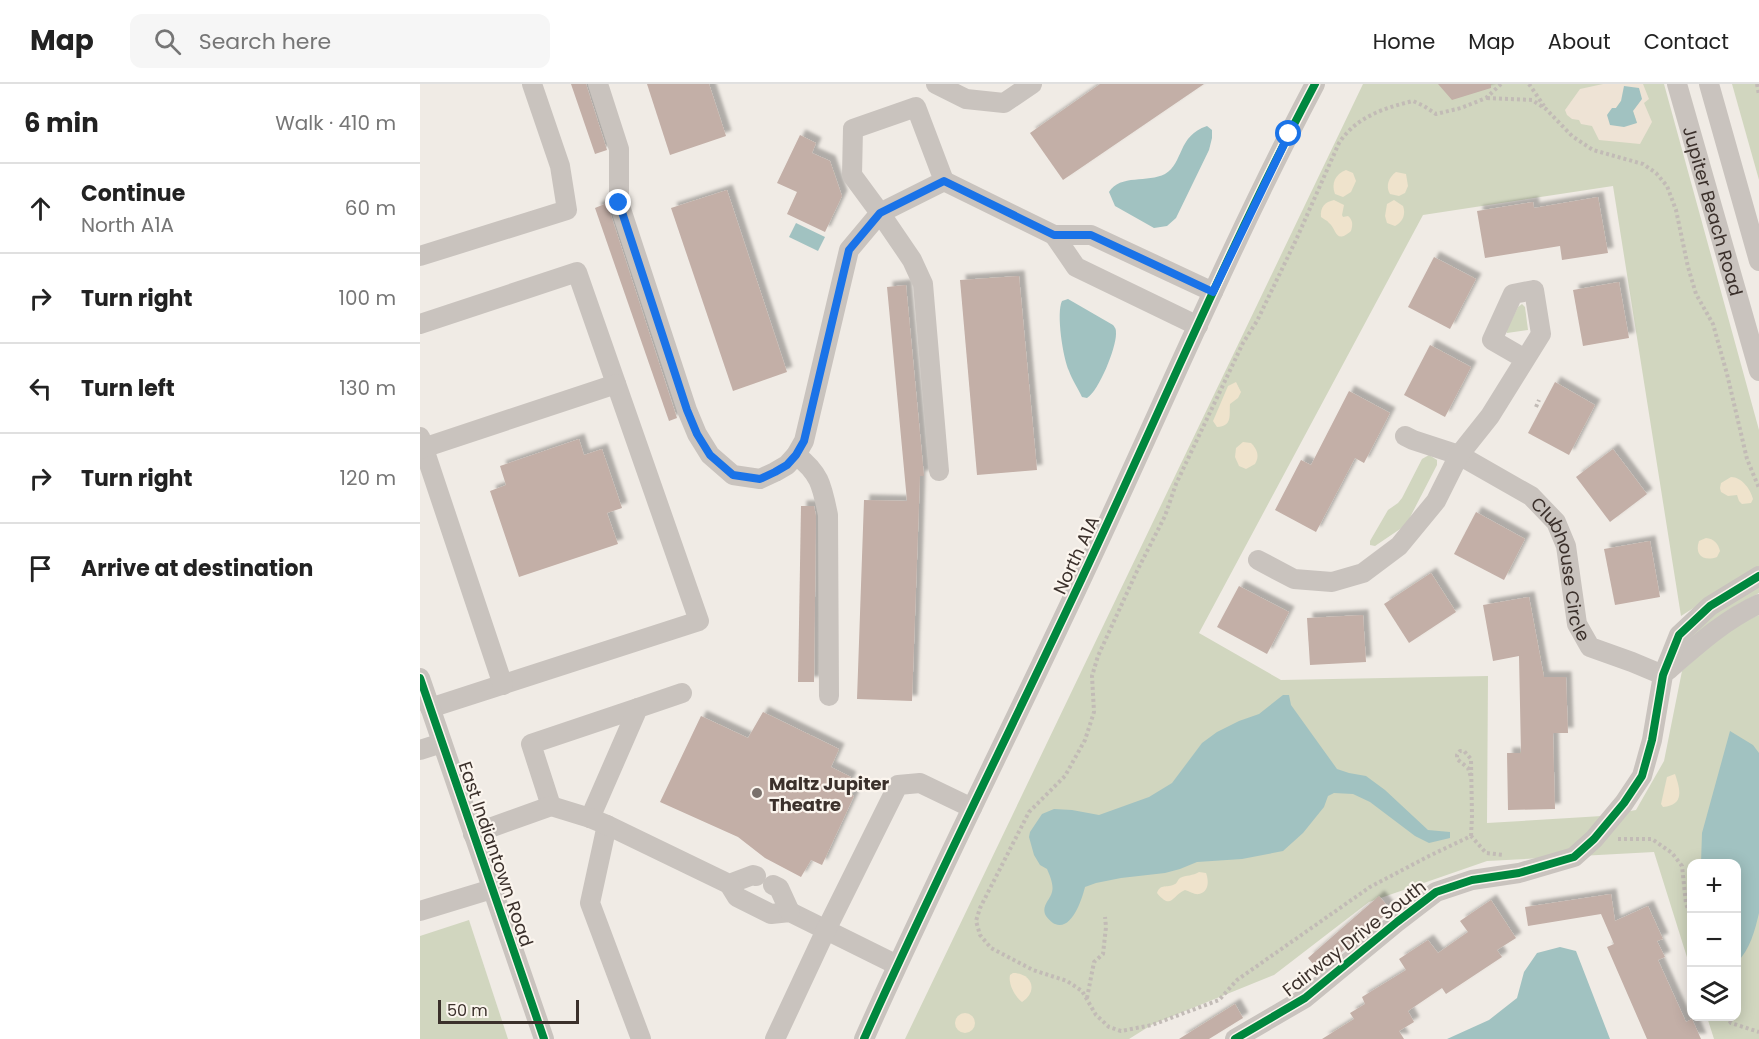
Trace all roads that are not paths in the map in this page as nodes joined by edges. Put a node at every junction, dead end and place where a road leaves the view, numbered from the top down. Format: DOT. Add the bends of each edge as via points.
graph roads {
  1 [pos="532,84"];
  2 [pos="598,84"];
  3 [pos="929,84"];
  4 [pos="936,84"];
  5 [pos="1032,84"];
  6 [pos="1315,84"];
  7 [pos="1677,84"];
  8 [pos="1709,84"];
  9 [pos="916,107"];
  10 [pos="944,181"];
  11 [pos="880,213"];
  12 [pos="1054,235"];
  13 [pos="420,256"];
  14 [pos="1759,261"];
  15 [pos="1213,292"];
  16 [pos="420,324"];
  17 [pos="1198,326"];
  18 [pos="1525,359"];
  19 [pos="1759,371"];
  20 [pos="616,384"];
  21 [pos="1406,436"];
  22 [pos="421,445"];
  23 [pos="796,455"];
  24 [pos="1459,455"];
  25 [pos="939,471"];
  26 [pos="1258,560"];
  27 [pos="1759,576"];
  28 [pos="1759,604"];
  29 [pos="1663,675"];
  30 [pos="420,678"];
  31 [pos="503,685"];
  32 [pos="682,693"];
  33 [pos="829,696"];
  34 [pos="638,708"];
  35 [pos="428,719"];
  36 [pos="442,743"];
  37 [pos="420,750"];
  38 [pos="551,806"];
  39 [pos="972,808"];
  40 [pos="598,822"];
  41 [pos="473,834"];
  42 [pos="729,884"];
  43 [pos="492,889"];
  44 [pos="422,906"];
  45 [pos="790,912"];
  46 [pos="826,930"];
  47 [pos="897,965"];
  48 [pos="544,1039"];
  49 [pos="641,1039"];
  50 [pos="775,1039"];
  51 [pos="864,1039"];
  52 [pos="1235,1039"];
  1 -- 13 [label="street" via="560,166 567,210"];
  2 -- 23 [label="street" via="619,149 619,203 697,434 710,455 733,475 760,479 787,465"];
  3 -- 9 [label="street"];
  4 -- 5 [label="street" via="966,99 1004,104"];
  6 -- 15 [label="street, North A1A"];
  7 -- 19 [label="street, Jupiter Beach Road"];
  8 -- 14 [label="street, Jupiter Beach Road"];
  9 -- 10 [label="street"];
  9 -- 11 [label="street" via="853,129 852,176"];
  10 -- 11 [label="street"];
  10 -- 12 [label="street"];
  11 -- 23 [label="street" via="849,250 804,441"];
  11 -- 25 [label="street" via="912,260 923,284"];
  12 -- 15 [label="street" via="1091,235"];
  12 -- 17 [label="street" via="1076,267"];
  15 -- 17 [label="street, North A1A"];
  16 -- 20 [label="street" via="577,272"];
  17 -- 39 [label="street, North A1A"];
  18 -- 24 [label="street" via="1490,416"];
  20 -- 22 [label="street"];
  20 -- 31 [label="street" via="699,621"];
  21 -- 24 [label="street, Clubhouse Circle"];
  22 -- 31 [label="street"];
  23 -- 33 [label="street" via="811,466 823,489 828,515"];
  24 -- 26 [label="street" via="1436,501 1399,546 1363,573 1332,582 1294,579"];
  24 -- 29 [label="street, Clubhouse Circle" via="1531,496 1556,522 1566,546 1577,624 1590,647"];
  27 -- 29 [label="street, Fairway Drive South" via="1710,606 1679,635"];
  28 -- 29 [label="street" via="1710,633"];
  29 -- 52 [label="street, Fairway Drive South" via="1652,740 1641,776 1624,803 1574,857 1436,892 1305,998"];
  30 -- 35 [label="street, East Indiantown Road"];
  31 -- 35 [label="street"];
  32 -- 34 [label="street"];
  34 -- 38 [label="street" via="531,744"];
  34 -- 40 [label="street"];
  35 -- 36 [label="street, East Indiantown Road"];
  36 -- 37 [label="street"];
  36 -- 41 [label="street, East Indiantown Road"];
  38 -- 40 [label="street"];
  38 -- 41 [label="street"];
  39 -- 46 [label="street" via="920,783 898,785"];
  39 -- 47 [label="street, North A1A"];
  40 -- 42 [label="street"];
  40 -- 49 [label="street" via="590,903"];
  41 -- 43 [label="street, East Indiantown Road"];
  42 -- 45 [label="street" via="737,897 771,914"];
  42 -- 45 [label="street" via="753,875 779,888"];
  43 -- 44 [label="street"];
  43 -- 48 [label="street, East Indiantown Road"];
  45 -- 46 [label="street"];
  46 -- 47 [label="street"];
  46 -- 50 [label="street"];
  47 -- 51 [label="street, North A1A"];
}
